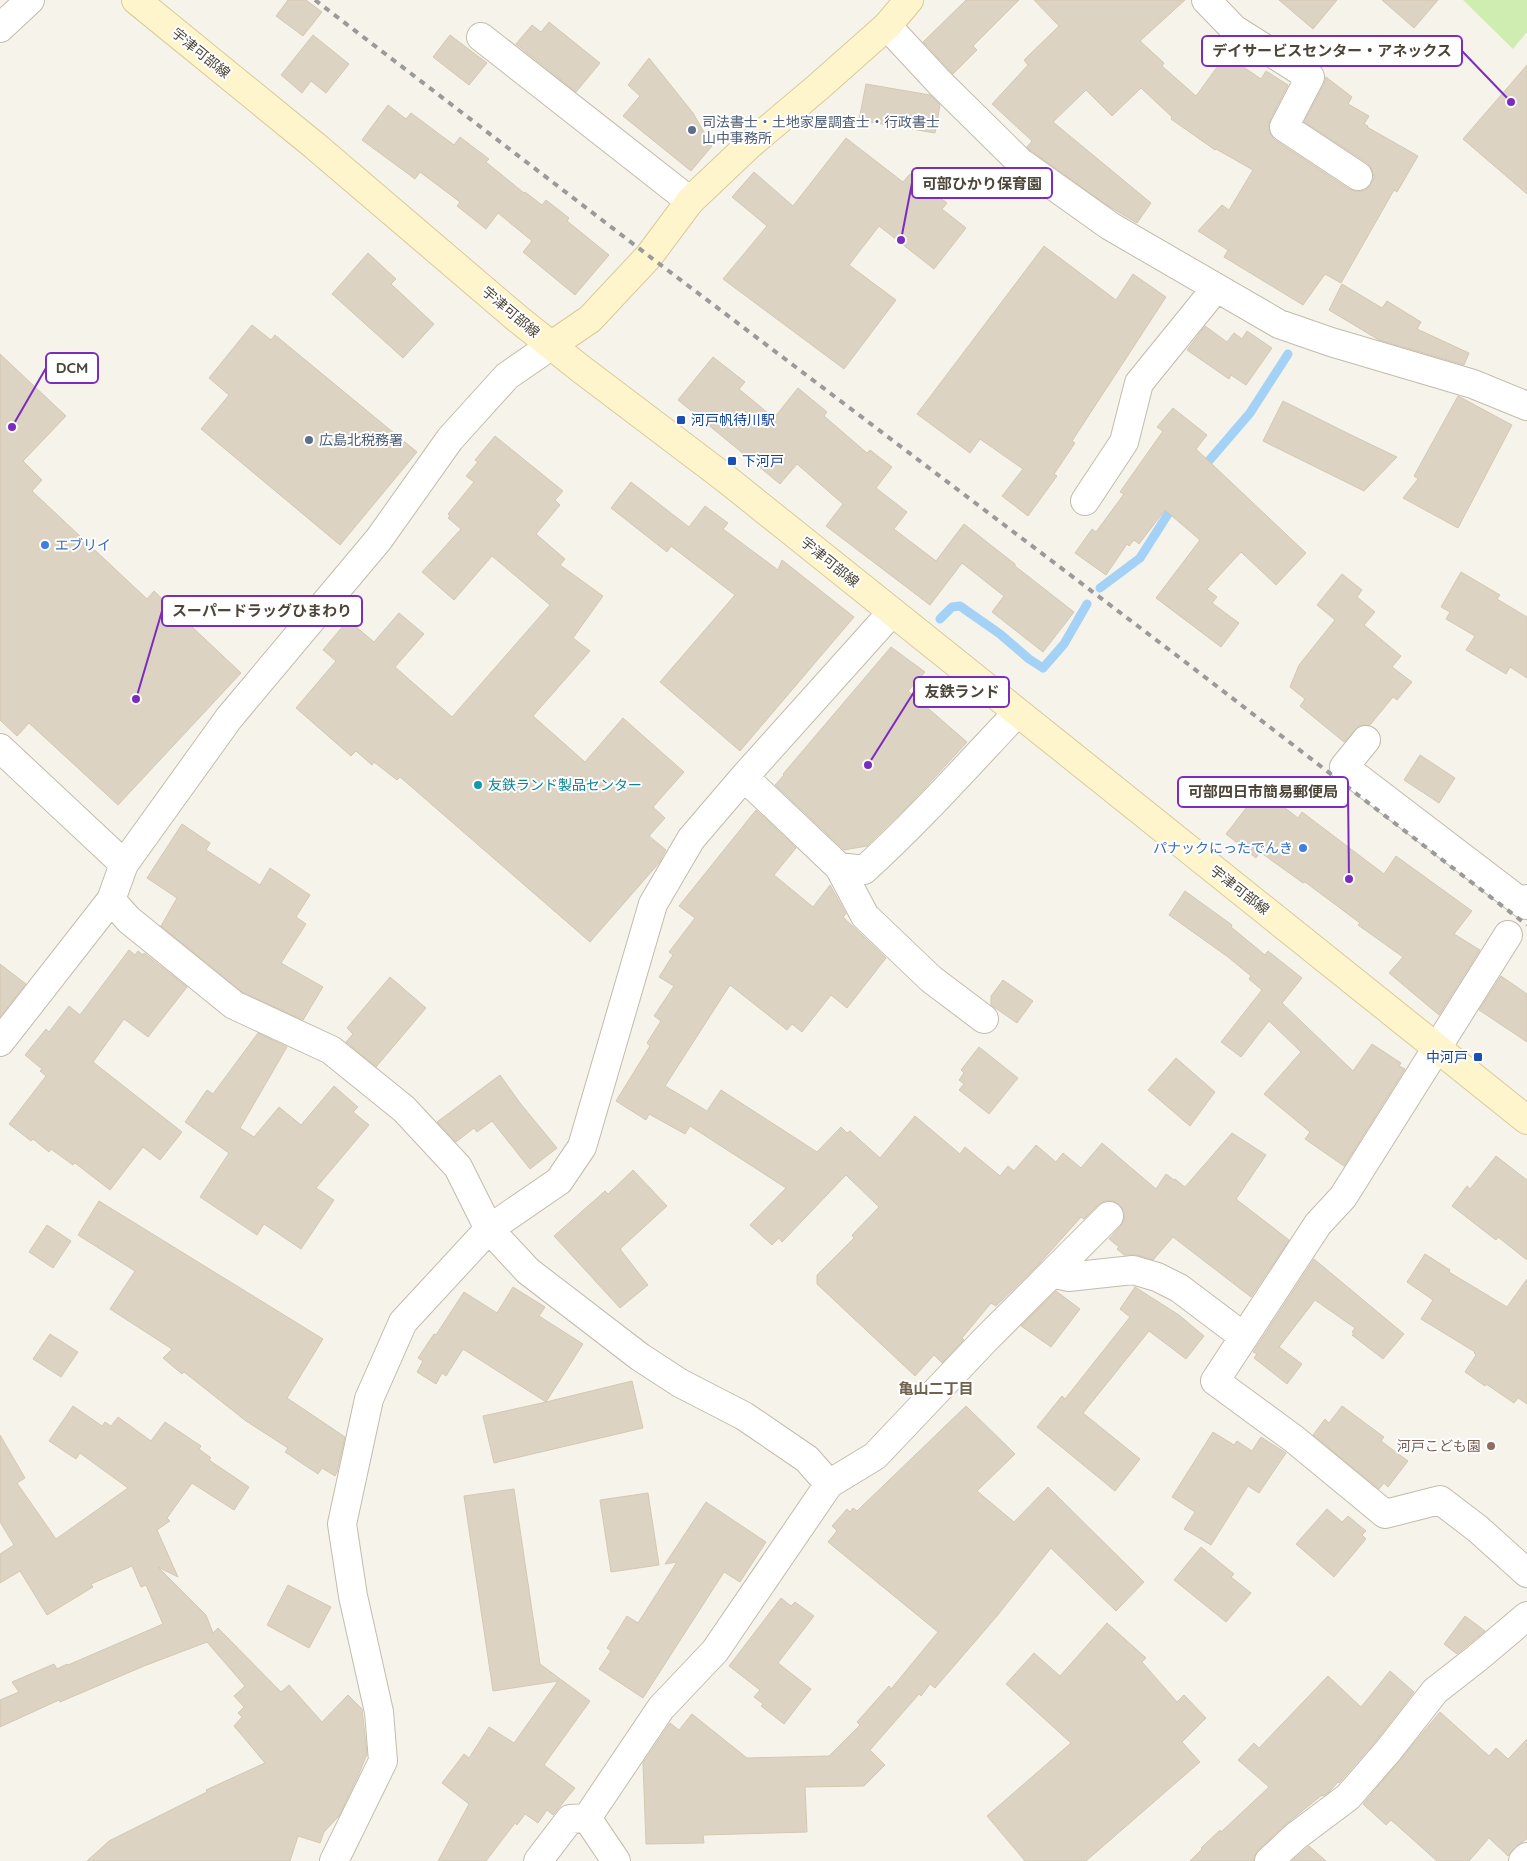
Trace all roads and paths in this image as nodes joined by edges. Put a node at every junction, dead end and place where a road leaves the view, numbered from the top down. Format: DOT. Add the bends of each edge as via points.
graph roads {
  1 [pos="30,0"];
  2 [pos="136,0"];
  3 [pos="1206,0"];
  4 [pos="897,9"];
  5 [pos="0,28"];
  6 [pos="481,36"];
  7 [pos="1358,176"];
  8 [pos="690,201"];
  9 [pos="1216,288"];
  10 [pos="552,345"];
  11 [pos="1527,406"];
  12 [pos="1085,502"];
  13 [pos="892,612"];
  14 [pos="1017,713"];
  15 [pos="1366,740"];
  16 [pos="0,748"];
  17 [pos="744,778"];
  18 [pos="124,864"];
  19 [pos="839,867"];
  20 [pos="1527,899"];
  21 [pos="111,900"];
  22 [pos="1508,935"];
  23 [pos="984,1019"];
  24 [pos="0,1042"];
  25 [pos="1438,1049"];
  26 [pos="1527,1120"];
  27 [pos="1109,1216"];
  28 [pos="489,1228"];
  29 [pos="1052,1272"];
  30 [pos="1244,1337"];
  31 [pos="829,1484"];
  32 [pos="1527,1573"];
  33 [pos="1527,1616"];
  34 [pos="587,1818"];
  35 [pos="1527,1857"];
  36 [pos="334,1861"];
  37 [pos="538,1861"];
  38 [pos="616,1861"];
  39 [pos="1269,1861"];
  40 [pos="1523,1861"];
  1 -- 5 [label="street"];
  2 -- 10 [label="main road, 宇津可部線"];
  3 -- 7 [label="street" via="1234,29 1310,77 1284,127"];
  4 -- 8 [label="main road" via="817,88 748,146"];
  4 -- 9 [label="street" via="940,83 1020,162 1110,226"];
  6 -- 8 [label="street"];
  8 -- 10 [label="main road" via="649,256 590,319"];
  9 -- 11 [label="street" via="1280,324 1473,384"];
  9 -- 12 [label="street" via="1140,383 1124,442"];
  10 -- 13 [label="main road, 宇津可部線"];
  10 -- 18 [label="street" via="507,376 450,439 380,539 229,718"];
  13 -- 14 [label="main road, 宇津可部線"];
  13 -- 17 [label="street"];
  14 -- 19 [label="street" via="936,800 864,870"];
  14 -- 25 [label="main road, 宇津可部線"];
  15 -- 20 [label="street" via="1344,767 1525,905"];
  16 -- 18 [label="street"];
  17 -- 19 [label="street"];
  17 -- 28 [label="street" via="691,839 653,904 582,1147 559,1181"];
  18 -- 21 [label="street"];
  19 -- 23 [label="street" via="865,916 931,979"];
  21 -- 24 [label="street"];
  21 -- 28 [label="street" via="129,920 234,1005 331,1050 404,1109 458,1167"];
  22 -- 25 [label="street"];
  25 -- 26 [label="main road, 宇津可部線"];
  25 -- 30 [label="street" via="1343,1197 1318,1224"];
  27 -- 29 [label="street"];
  28 -- 31 [label="street" via="528,1271 633,1352 680,1383 744,1416 807,1459"];
  28 -- 36 [label="street" via="403,1322 369,1399 342,1524 353,1596 379,1712 383,1761"];
  29 -- 30 [label="street" via="1068,1277 1133,1270 1157,1277 1179,1288"];
  29 -- 31 [label="street" via="874,1456"];
  30 -- 32 [label="street" via="1215,1381 1294,1439 1385,1514 1440,1500"];
  31 -- 34 [label="street" via="714,1651 662,1708"];
  33 -- 39 [label="street" via="1435,1691 1348,1796"];
  34 -- 37 [label="street" via="570,1819"];
  34 -- 38 [label="street"];
  35 -- 40 [label="street"];
}
